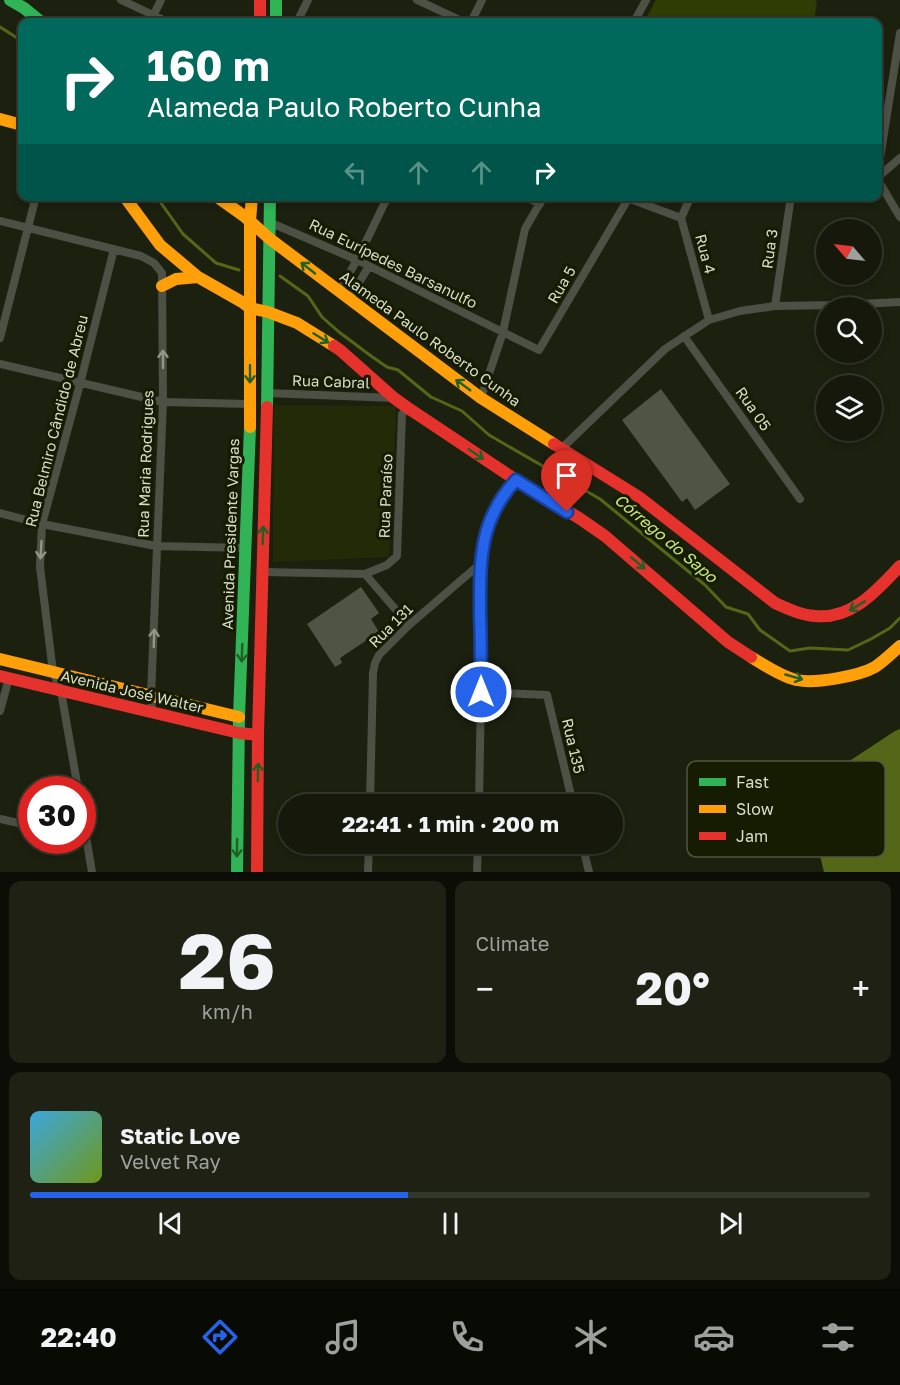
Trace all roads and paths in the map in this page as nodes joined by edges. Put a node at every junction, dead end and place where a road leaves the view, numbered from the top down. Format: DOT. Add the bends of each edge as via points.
graph roads {
  1 [pos="10,0"];
  2 [pos="121,0"];
  3 [pos="161,0"];
  4 [pos="260,0"];
  5 [pos="276,0"];
  6 [pos="308,0"];
  7 [pos="417,0"];
  8 [pos="482,0"];
  9 [pos="646,0"];
  10 [pos="36,18"];
  11 [pos="150,18"];
  12 [pos="152,18"];
  13 [pos="260,18"];
  14 [pos="276,18"];
  15 [pos="299,18"];
  16 [pos="455,18"];
  17 [pos="473,18"];
  18 [pos="636,18"];
  19 [pos="900,33"];
  20 [pos="0,119"];
  21 [pos="18,123"];
  22 [pos="882,145"];
  23 [pos="900,158"];
  24 [pos="882,174"];
  25 [pos="882,185"];
  26 [pos="35,201"];
  27 [pos="128,201"];
  28 [pos="223,201"];
  29 [pos="252,201"];
  30 [pos="270,201"];
  31 [pos="386,201"];
  32 [pos="541,201"];
  33 [pos="624,201"];
  34 [pos="634,201"];
  35 [pos="689,201"];
  36 [pos="790,201"];
  37 [pos="900,217"];
  38 [pos="681,218"];
  39 [pos="0,221"];
  40 [pos="250,221"];
  41 [pos="269,222"];
  42 [pos="28,228"];
  43 [pos="270,239"];
  44 [pos="114,249"];
  45 [pos="357,260"];
  46 [pos="369,266"];
  47 [pos="198,278"];
  48 [pos="162,286"];
  49 [pos="339,291"];
  50 [pos="350,298"];
  51 [pos="900,302"];
  52 [pos="775,306"];
  53 [pos="250,308"];
  54 [pos="268,312"];
  55 [pos="709,320"];
  56 [pos="503,332"];
  57 [pos="684,336"];
  58 [pos="0,338"];
  59 [pos="0,364"];
  60 [pos="80,384"];
  61 [pos="267,393"];
  62 [pos="394,398"];
  63 [pos="481,398"];
  64 [pos="163,402"];
  65 [pos="250,404"];
  66 [pos="408,408"];
  67 [pos="562,448"];
  68 [pos="516,480"];
  69 [pos="800,499"];
  70 [pos="0,513"];
  71 [pos="42,524"];
  72 [pos="156,546"];
  73 [pos="246,548"];
  74 [pos="480,564"];
  75 [pos="900,566"];
  76 [pos="262,572"];
  77 [pos="365,574"];
  78 [pos="409,625"];
  79 [pos="900,646"];
  80 [pos="0,659"];
  81 [pos="53,672"];
  82 [pos="4,677"];
  83 [pos="61,691"];
  84 [pos="481,692"];
  85 [pos="151,696"];
  86 [pos="0,711"];
  87 [pos="152,712"];
  88 [pos="239,717"];
  89 [pos="239,733"];
  90 [pos="258,735"];
  91 [pos="76,776"];
  92 [pos="370,794"];
  93 [pos="479,794"];
  94 [pos="571,794"];
  95 [pos="0,819"];
  96 [pos="18,823"];
  97 [pos="88,854"];
  98 [pos="369,854"];
  99 [pos="478,854"];
  100 [pos="585,854"];
  101 [pos="92,872"];
  102 [pos="237,872"];
  103 [pos="257,872"];
  104 [pos="368,872"];
  105 [pos="477,872"];
  106 [pos="589,872"];
  1 -- 10 [label="street"];
  2 -- 11 [label="street"];
  3 -- 12 [label="street"];
  4 -- 13 [label="street"];
  5 -- 14 [label="street"];
  6 -- 15 [label="street"];
  7 -- 16 [label="street"];
  8 -- 17 [label="street"];
  9 -- 18 [label="street"];
  19 -- 22 [label="street"];
  20 -- 21 [label="street"];
  23 -- 24 [label="street"];
  25 -- 37 [label="street"];
  26 -- 42 [label="street"];
  27 -- 47 [label="street" via="160,245"];
  28 -- 40 [label="street, Alameda Paulo Roberto Cunha"];
  29 -- 40 [label="street, Avenida Presidente Vargas"];
  30 -- 41 [label="street"];
  31 -- 45 [label="street"];
  32 -- 56 [label="street" via="525,229"];
  33 -- 56 [label="street, Rua 5" via="539,350"];
  34 -- 38 [label="street"];
  35 -- 38 [label="street, Rua 4"];
  36 -- 52 [label="street, Rua 3"];
  38 -- 55 [label="street, Rua 4"];
  39 -- 42 [label="street"];
  40 -- 43 [label="street, Alameda Paulo Roberto Cunha"];
  40 -- 53 [label="street, Avenida Presidente Vargas"];
  41 -- 43 [label="street"];
  41 -- 45 [label="street, Rua Eurípedes Barsanulfo"];
  42 -- 44 [label="street"];
  42 -- 58 [label="street"];
  49 -- 43 [label="street, Alameda Paulo Roberto Cunha, one-way"];
  43 -- 54 [label="street"];
  44 -- 48 [label="street, Rua Maria Rodrigues" via="154,263 162,273"];
  44 -- 60 [label="street, Rua Belmiro Cândido de Abreu"];
  45 -- 46 [label="street, Rua Eurípedes Barsanulfo"];
  45 -- 49 [label="street"];
  46 -- 50 [label="street"];
  46 -- 56 [label="street, Rua Eurípedes Barsanulfo"];
  47 -- 48 [label="street" via="176,279"];
  47 -- 53 [label="street"];
  64 -- 48 [label="street, Rua Maria Rodrigues, one-way"];
  49 -- 50 [label="street, Alameda Paulo Roberto Cunha"];
  63 -- 50 [label="street, Alameda Paulo Roberto Cunha, one-way"];
  51 -- 52 [label="street"];
  52 -- 55 [label="street"];
  53 -- 54 [label="street"];
  53 -- 65 [label="street, Avenida Presidente Vargas, one-way"];
  54 -- 61 [label="street"];
  54 -- 62 [label="street, one-way" via="297,323 339,350"];
  55 -- 57 [label="street"];
  56 -- 63 [label="street"];
  57 -- 67 [label="street" via="665,349"];
  57 -- 69 [label="street, Rua 05"];
  59 -- 60 [label="street"];
  60 -- 64 [label="street"];
  60 -- 71 [label="street, Rua Belmiro Cândido de Abreu"];
  61 -- 62 [label="street, Rua Cabral"];
  76 -- 61 [label="street, one-way"];
  62 -- 66 [label="street"];
  63 -- 67 [label="street, Alameda Paulo Roberto Cunha"];
  64 -- 65 [label="street"];
  64 -- 72 [label="street, Rua Maria Rodrigues"];
  65 -- 73 [label="street, Avenida Presidente Vargas"];
  66 -- 68 [label="street, one-way"];
  66 -- 77 [label="street, Rua Paraíso" via="402,414 397,556"];
  75 -- 67 [label="street, Alameda Paulo Roberto Cunha, one-way" via="865,601 850,610 830,617 793,612 775,603 639,496"];
  68 -- 74 [label="street" via="493,512"];
  68 -- 79 [label="street, one-way" via="605,536 728,642 763,665 797,680 856,675 874,667"];
  70 -- 71 [label="street"];
  71 -- 72 [label="street"];
  71 -- 81 [label="street, Rua Belmiro Cândido de Abreu, one-way" via="40,567"];
  72 -- 73 [label="street"];
  85 -- 72 [label="street, Rua Maria Rodrigues, one-way"];
  73 -- 88 [label="street, Avenida Presidente Vargas, one-way"];
  74 -- 78 [label="street, Rua 131"];
  74 -- 84 [label="street"];
  76 -- 77 [label="street, Rua Paraíso"];
  76 -- 90 [label="street"];
  77 -- 78 [label="street"];
  78 -- 92 [label="street, Rua 131" via="375,663"];
  80 -- 81 [label="street, Avenida José Walter"];
  81 -- 83 [label="street, Rua Belmiro Cândido de Abreu"];
  81 -- 85 [label="street, Avenida José Walter"];
  82 -- 83 [label="street, Avenida José Walter"];
  82 -- 86 [label="street"];
  83 -- 87 [label="street, Avenida José Walter"];
  83 -- 91 [label="street, Rua Belmiro Cândido de Abreu"];
  84 -- 93 [label="street"];
  84 -- 94 [label="street, Rua 135" via="547,695"];
  85 -- 87 [label="street, Rua Maria Rodrigues"];
  85 -- 88 [label="street, Avenida José Walter"];
  87 -- 89 [label="street, Avenida José Walter"];
  88 -- 89 [label="street, Avenida Presidente Vargas"];
  89 -- 90 [label="street, Avenida José Walter"];
  89 -- 102 [label="street, Avenida Presidente Vargas, one-way"];
  103 -- 90 [label="street, one-way"];
  95 -- 96 [label="street"];
  97 -- 101 [label="street"];
  98 -- 104 [label="street"];
  99 -- 105 [label="street"];
  100 -- 106 [label="street"];
}
